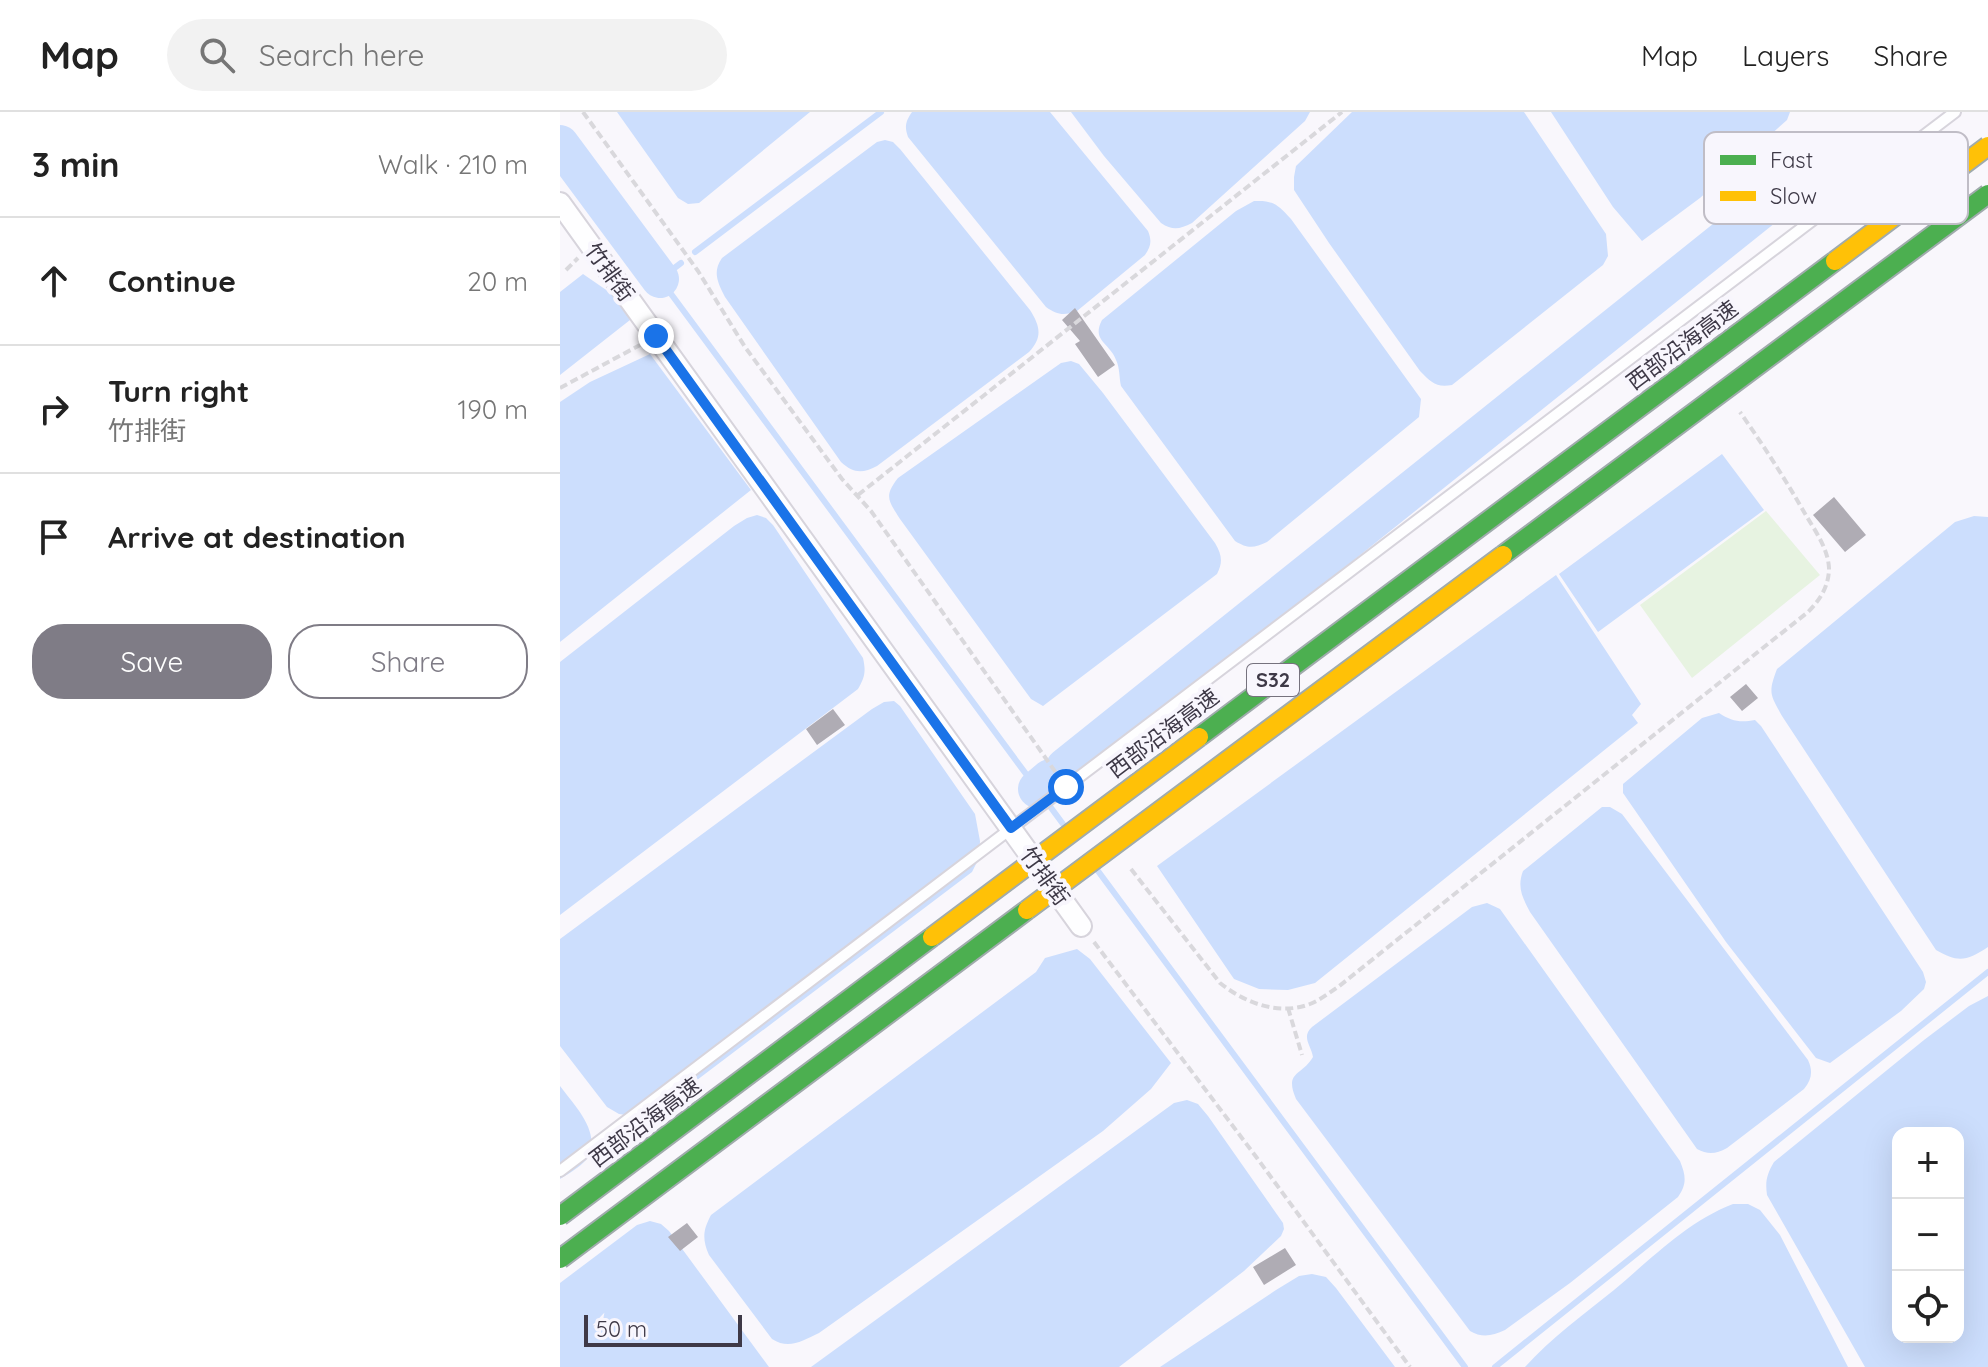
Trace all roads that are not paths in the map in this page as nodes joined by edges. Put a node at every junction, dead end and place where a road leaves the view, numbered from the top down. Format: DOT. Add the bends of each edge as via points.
graph roads {
  1 [pos="1955,112"];
  2 [pos="1929,132"];
  3 [pos="1988,146"];
  4 [pos="1968,161"];
  5 [pos="1988,194"];
  6 [pos="560,203"];
  7 [pos="1968,209"];
  8 [pos="1807,224"];
  9 [pos="1884,224"];
  10 [pos="1948,224"];
  11 [pos="1011,828"];
  12 [pos="1081,926"];
  13 [pos="560,1171"];
  14 [pos="560,1216"];
  15 [pos="560,1259"];
  1 -- 2 [label="lane"];
  3 -- 4 [label="highway, 西部沿海高速 / S32, bridge"];
  5 -- 7 [label="highway, S32, bridge"];
  6 -- 11 [label="street, 竹排街"];
  8 -- 11 [label="lane"];
  9 -- 14 [label="highway, 西部沿海高速 / S32, bridge"];
  10 -- 15 [label="highway, S32, bridge"];
  11 -- 12 [label="street, 竹排街"];
  11 -- 13 [label="lane"];
}
